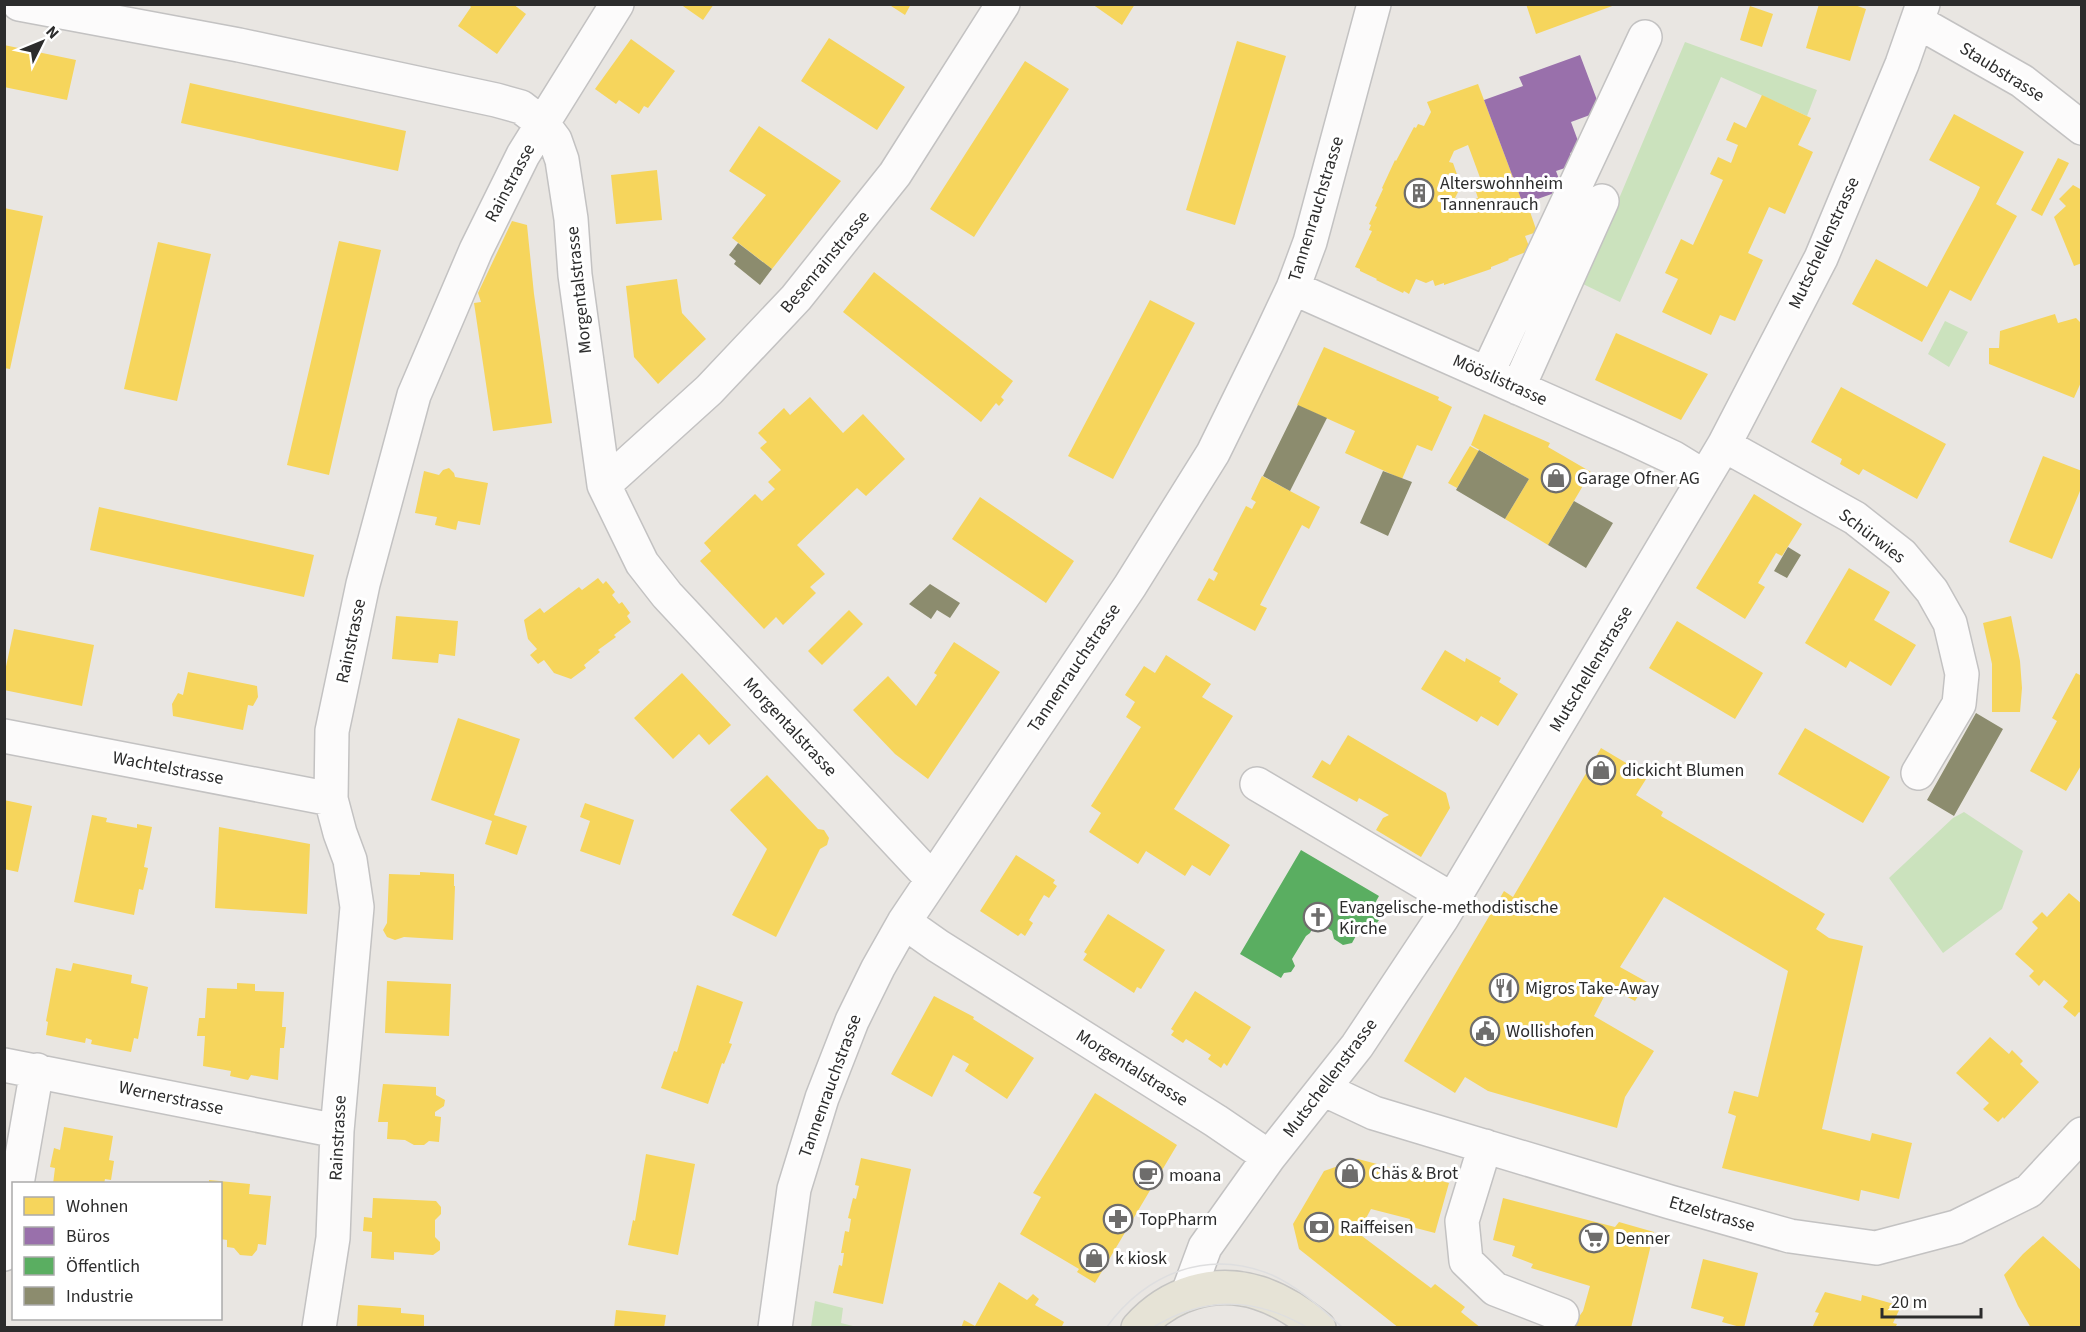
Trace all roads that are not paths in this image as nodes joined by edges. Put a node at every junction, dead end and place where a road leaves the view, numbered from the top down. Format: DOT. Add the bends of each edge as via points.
graph roads {
  1 [pos="19,4"];
  2 [pos="617,4"];
  3 [pos="1003,4"];
  4 [pos="1374,4"];
  5 [pos="1921,13"];
  6 [pos="1645,38"];
  7 [pos="543,124"];
  8 [pos="2082,128"];
  9 [pos="1602,201"];
  10 [pos="1293,288"];
  11 [pos="1487,374"];
  12 [pos="1518,388"];
  13 [pos="1724,445"];
  14 [pos="1705,477"];
  15 [pos="604,485"];
  16 [pos="4,736"];
  17 [pos="1918,773"];
  18 [pos="1257,784"];
  19 [pos="331,799"];
  20 [pos="932,879"];
  21 [pos="1453,900"];
  22 [pos="904,922"];
  23 [pos="4,1065"];
  24 [pos="37,1070"];
  25 [pos="1323,1089"];
  26 [pos="337,1131"];
  27 [pos="2082,1134"];
  28 [pos="1485,1146"];
  29 [pos="1269,1157"];
  30 [pos="17,1182"];
  31 [pos="12,1213"];
  32 [pos="4,1254"];
  33 [pos="1188,1293"];
  34 [pos="1562,1315"];
  35 [pos="319,1328"];
  36 [pos="775,1328"];
  37 [pos="1138,1328"];
  38 [pos="1319,1328"];
  1 -- 7 [label="street, Morgentalstrasse" via="238,45 496,100 521,107"];
  2 -- 7 [label="street, Rainstrasse"];
  3 -- 15 [label="street, Besenrainstrasse" via="895,174 796,298 709,390"];
  4 -- 10 [label="street, Tannenrauchstrasse" via="1310,242"];
  5 -- 8 [label="street, Staubstrasse" via="2022,81"];
  5 -- 13 [label="street, Mutschellenstrasse" via="1821,258"];
  6 -- 11 [label="street"];
  7 -- 15 [label="street, Morgentalstrasse" via="562,160"];
  7 -- 19 [label="street, Rainstrasse" via="523,155 476,250 414,395 363,584 332,730"];
  9 -- 12 [label="street"];
  10 -- 11 [label="street, Mööslistrasse"];
  10 -- 20 [label="street, Tannenrauchstrasse" via="1213,453 1130,586"];
  11 -- 12 [label="street, Mööslistrasse"];
  12 -- 14 [label="street, Mööslistrasse" via="1674,458"];
  13 -- 14 [label="street, Mutschellenstrasse"];
  13 -- 17 [label="street, Schürwies" via="1855,519 1902,555 1932,591 1950,622 1962,674 1959,704"];
  14 -- 21 [label="street, Mutschellenstrasse"];
  15 -- 20 [label="street, Morgentalstrasse" via="642,563 667,596"];
  16 -- 19 [label="street, Wachtelstrasse"];
  18 -- 21 [label="street"];
  19 -- 26 [label="street, Rainstrasse" via="350,860 357,907"];
  20 -- 22 [label="street, Tannenrauchstrasse"];
  21 -- 25 [label="street, Mutschellenstrasse" via="1357,1046"];
  22 -- 29 [label="street, Morgentalstrasse"];
  22 -- 36 [label="street, Tannenrauchstrasse" via="852,1022 822,1098 794,1189"];
  23 -- 24 [label="street, Wernerstrasse"];
  24 -- 26 [label="street, Wernerstrasse"];
  24 -- 30 [label="street"];
  25 -- 28 [label="street, Etzelstrasse" via="1374,1113"];
  25 -- 29 [label="street, Mutschellenstrasse"];
  26 -- 35 [label="street, Rainstrasse" via="333,1238"];
  27 -- 28 [label="street, Etzelstrasse" via="2029,1191 1956,1227 1876,1248 1790,1236"];
  28 -- 34 [label="street" via="1462,1221 1466,1261 1495,1289"];
  29 -- 33 [label="street, Mutschellenstrasse" via="1205,1247"];
  31 -- 32 [label="street"];
  33 -- 37 [label="main road" via="1166,1303"];
  33 -- 38 [label="main road" via="1210,1288 1260,1293"];
}
